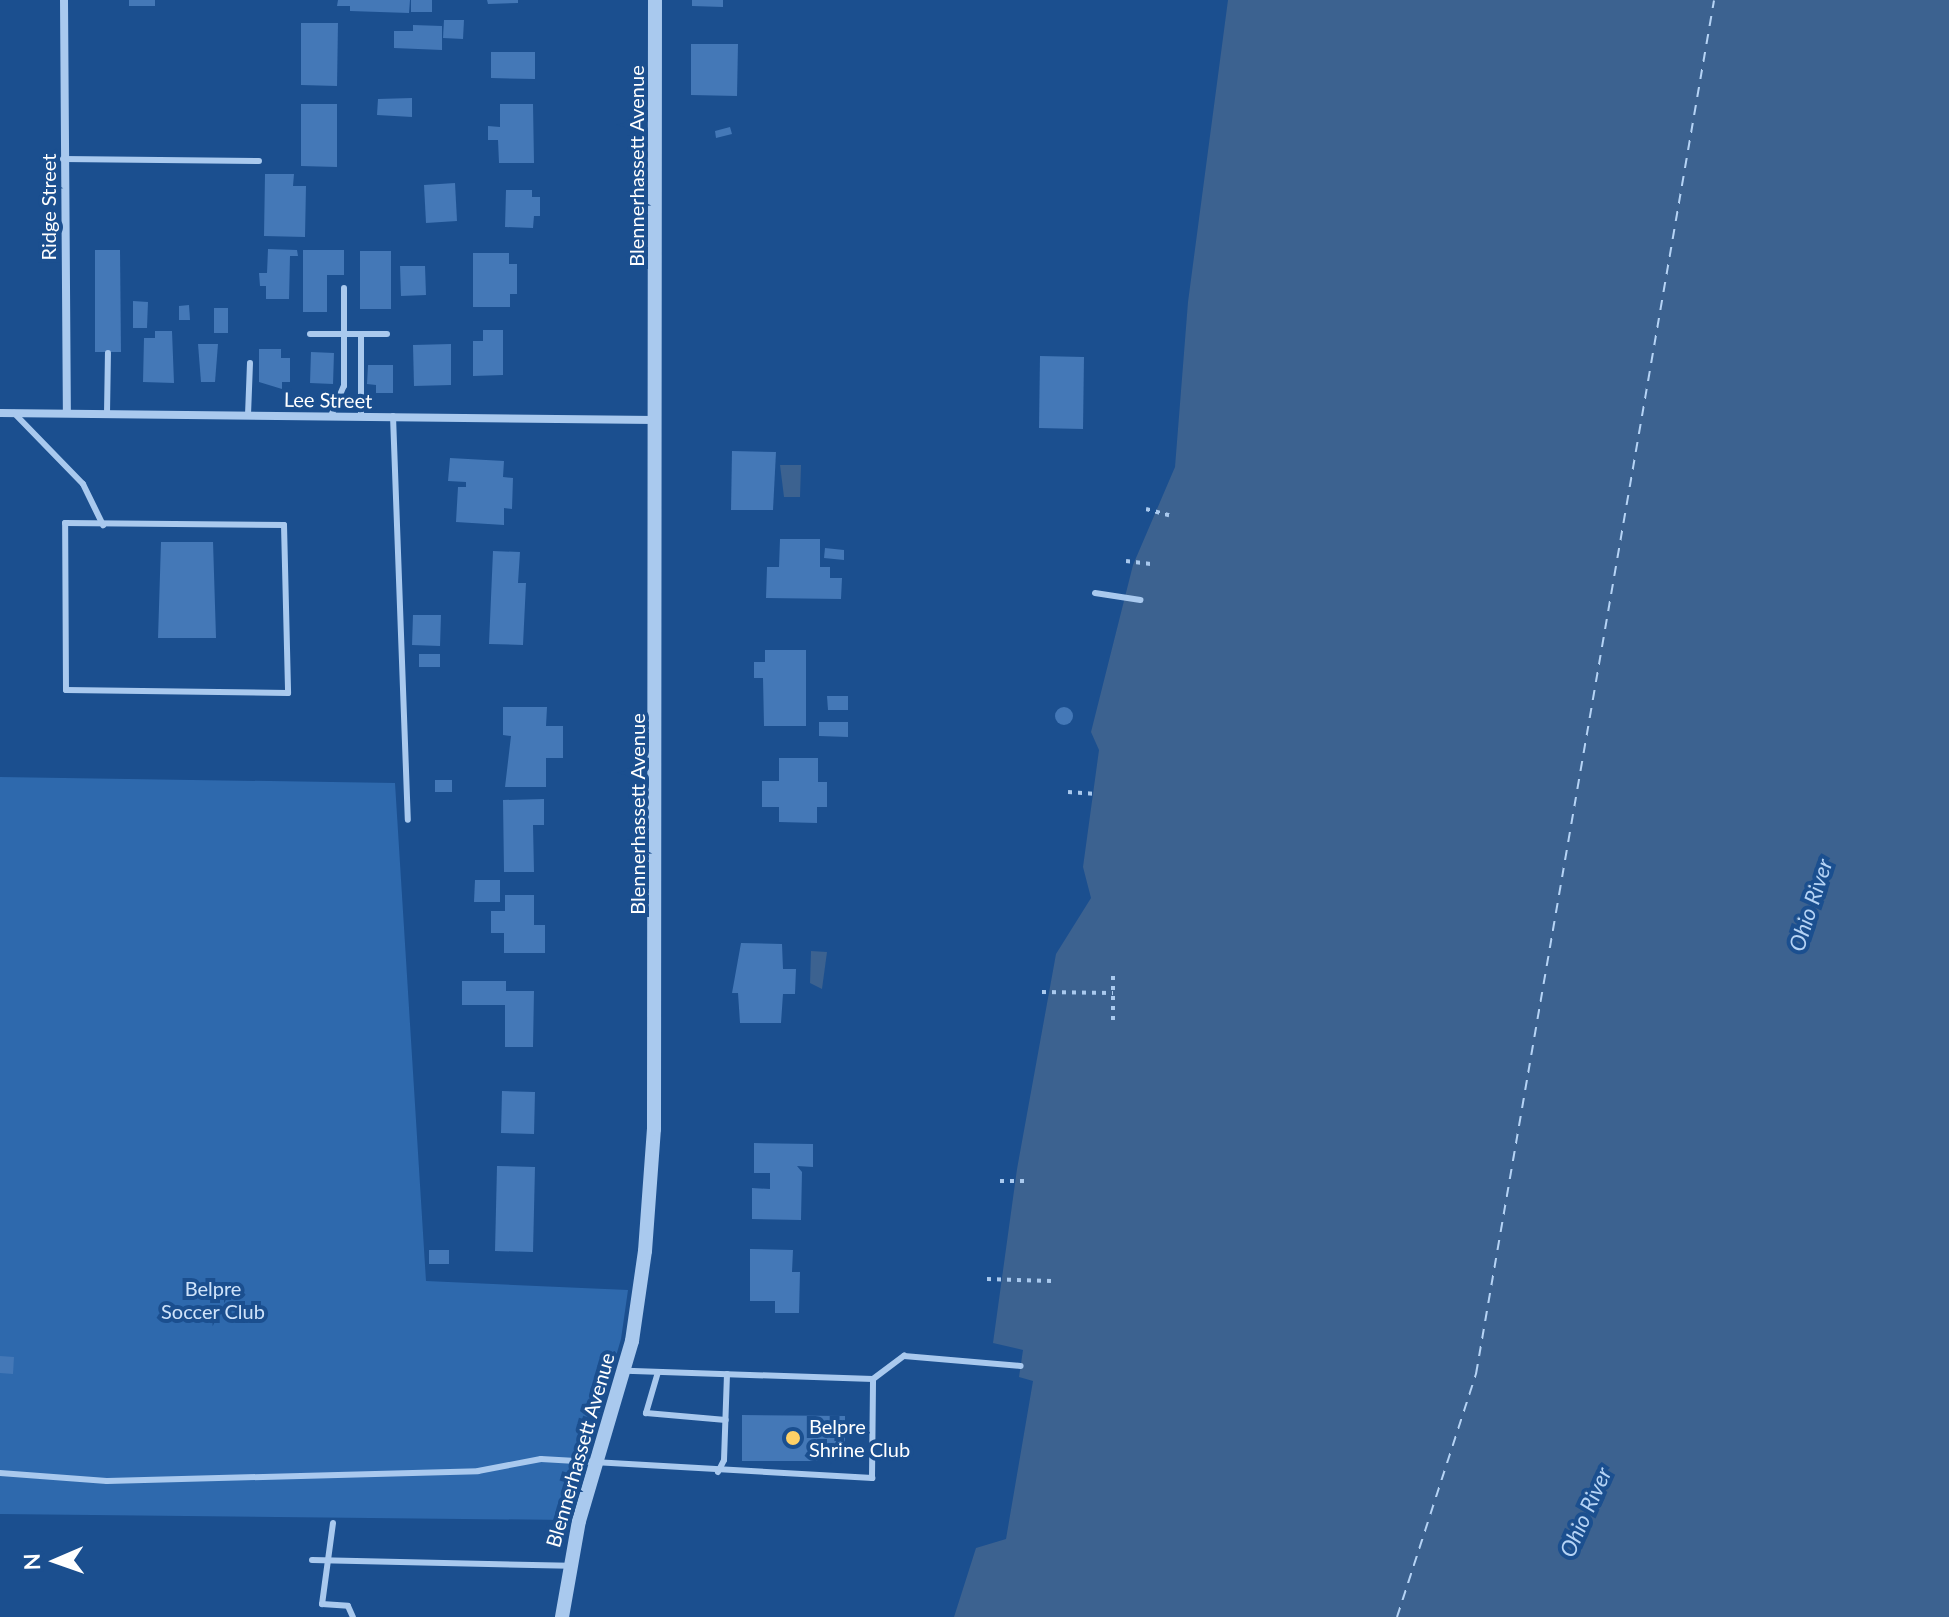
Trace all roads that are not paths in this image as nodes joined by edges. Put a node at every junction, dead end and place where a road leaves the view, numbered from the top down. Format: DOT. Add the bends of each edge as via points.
graph roads {
  1 [pos="64,0"];
  2 [pos="655,0"];
  3 [pos="63,159"];
  4 [pos="259,161"];
  5 [pos="344,288"];
  6 [pos="310,334"];
  7 [pos="345,334"];
  8 [pos="361,334"];
  9 [pos="387,334"];
  10 [pos="108,353"];
  11 [pos="250,363"];
  12 [pos="0,413"];
  13 [pos="14,413"];
  14 [pos="67,413"];
  15 [pos="107,414"];
  16 [pos="248,415"];
  17 [pos="331,416"];
  18 [pos="361,416"];
  19 [pos="393,416"];
  20 [pos="656,421"];
  21 [pos="103,525"];
  22 [pos="1095,593"];
  23 [pos="1140,600"];
  24 [pos="408,820"];
  25 [pos="1021,1366"];
  26 [pos="623,1371"];
  27 [pos="658,1372"];
  28 [pos="727,1374"];
  29 [pos="873,1379"];
  30 [pos="726,1420"];
  31 [pos="595,1463"];
  32 [pos="718,1472"];
  33 [pos="0,1473"];
  34 [pos="333,1523"];
  35 [pos="327,1559"];
  36 [pos="312,1560"];
  37 [pos="569,1566"];
  38 [pos="353,1617"];
  39 [pos="562,1617"];
  1 -- 3 [label="street, Ridge Street"];
  2 -- 20 [label="street, Blennerhassett Avenue"];
  3 -- 4 [label="lane"];
  3 -- 14 [label="street, Ridge Street"];
  5 -- 7 [label="lane"];
  6 -- 7 [label="lane"];
  7 -- 8 [label="lane"];
  7 -- 17 [label="lane" via="344,386"];
  8 -- 9 [label="lane"];
  8 -- 18 [label="lane"];
  10 -- 15 [label="lane"];
  11 -- 16 [label="lane"];
  12 -- 13 [label="street, Lee Street"];
  13 -- 14 [label="street, Lee Street"];
  13 -- 21 [label="lane" via="83,484"];
  14 -- 15 [label="street, Lee Street"];
  15 -- 16 [label="street, Lee Street"];
  16 -- 17 [label="street, Lee Street"];
  17 -- 18 [label="street, Lee Street"];
  18 -- 19 [label="street, Lee Street"];
  19 -- 20 [label="street, Lee Street"];
  19 -- 24 [label="lane"];
  20 -- 26 [label="street, Blennerhassett Avenue" via="654,1129 641,1290"];
  21 -- 21 [label="lane" via="284,525 288,693 66,690 65,523"];
  22 -- 23 [label="lane"];
  25 -- 29 [label="lane" via="904,1356"];
  26 -- 27 [label="lane"];
  26 -- 31 [label="street, Blennerhassett Avenue"];
  27 -- 28 [label="lane"];
  27 -- 30 [label="lane" via="646,1413"];
  28 -- 29 [label="lane"];
  28 -- 30 [label="lane"];
  29 -- 32 [label="lane" via="872,1478"];
  30 -- 32 [label="lane" via="724,1460"];
  31 -- 32 [label="lane"];
  31 -- 33 [label="lane" via="541,1459 478,1471 107,1481"];
  31 -- 37 [label="street, Blennerhassett Avenue"];
  34 -- 35 [label="lane"];
  35 -- 36 [label="lane"];
  35 -- 37 [label="lane"];
  35 -- 38 [label="lane" via="322,1604 348,1606"];
  37 -- 39 [label="street, Blennerhassett Avenue"];
}
